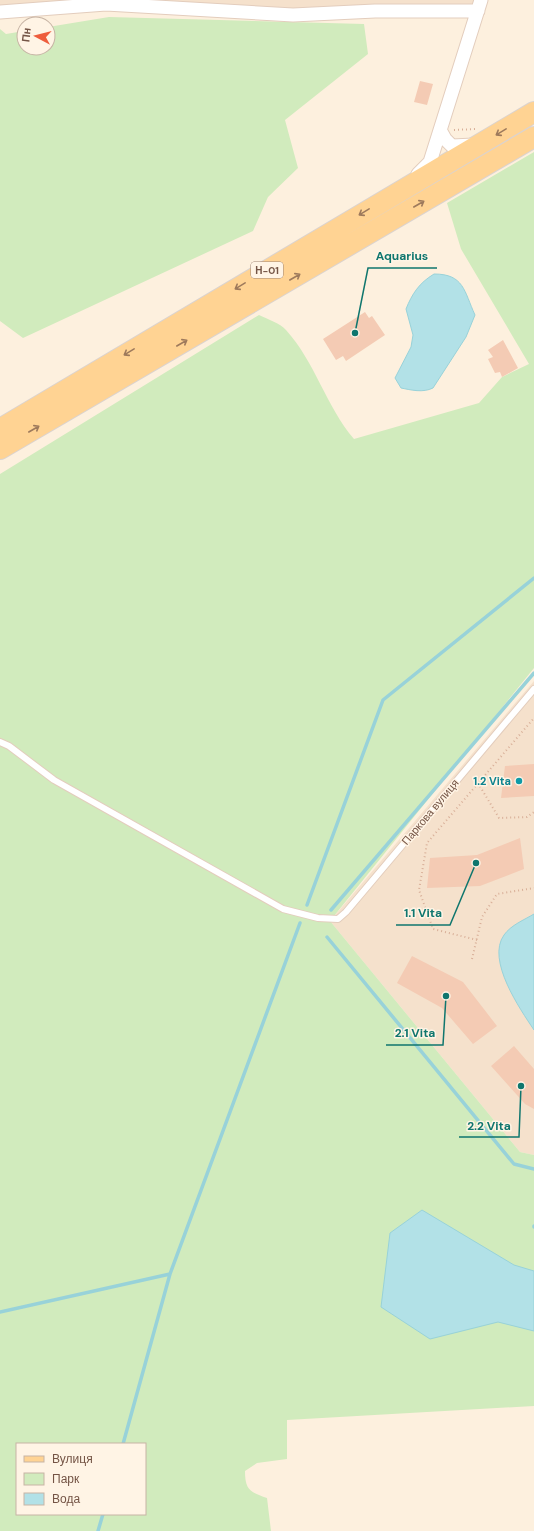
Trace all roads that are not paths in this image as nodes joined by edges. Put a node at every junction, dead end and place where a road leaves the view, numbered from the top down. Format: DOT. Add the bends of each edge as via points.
graph roads {
  1 [pos="480,5"];
  2 [pos="0,12"];
  3 [pos="534,112"];
  4 [pos="441,128"];
  5 [pos="481,136"];
  6 [pos="534,137"];
  7 [pos="389,198"];
  8 [pos="0,429"];
  9 [pos="0,449"];
  10 [pos="534,689"];
  11 [pos="0,742"];
  1 -- 2 [label="street" via="293,15 106,4"];
  1 -- 4 [label="street"];
  3 -- 5 [label="main road, Н-01, one-way"];
  4 -- 5 [label="street" via="445,139 452,146 471,146"];
  4 -- 7 [label="street" via="430,162"];
  5 -- 7 [label="main road, Н-01"];
  9 -- 6 [label="main road, Н-01, one-way"];
  7 -- 8 [label="main road, Н-01, one-way"];
  10 -- 11 [label="lane, Паркова вулиця" via="338,919 318,918 283,909 54,780"];
}
